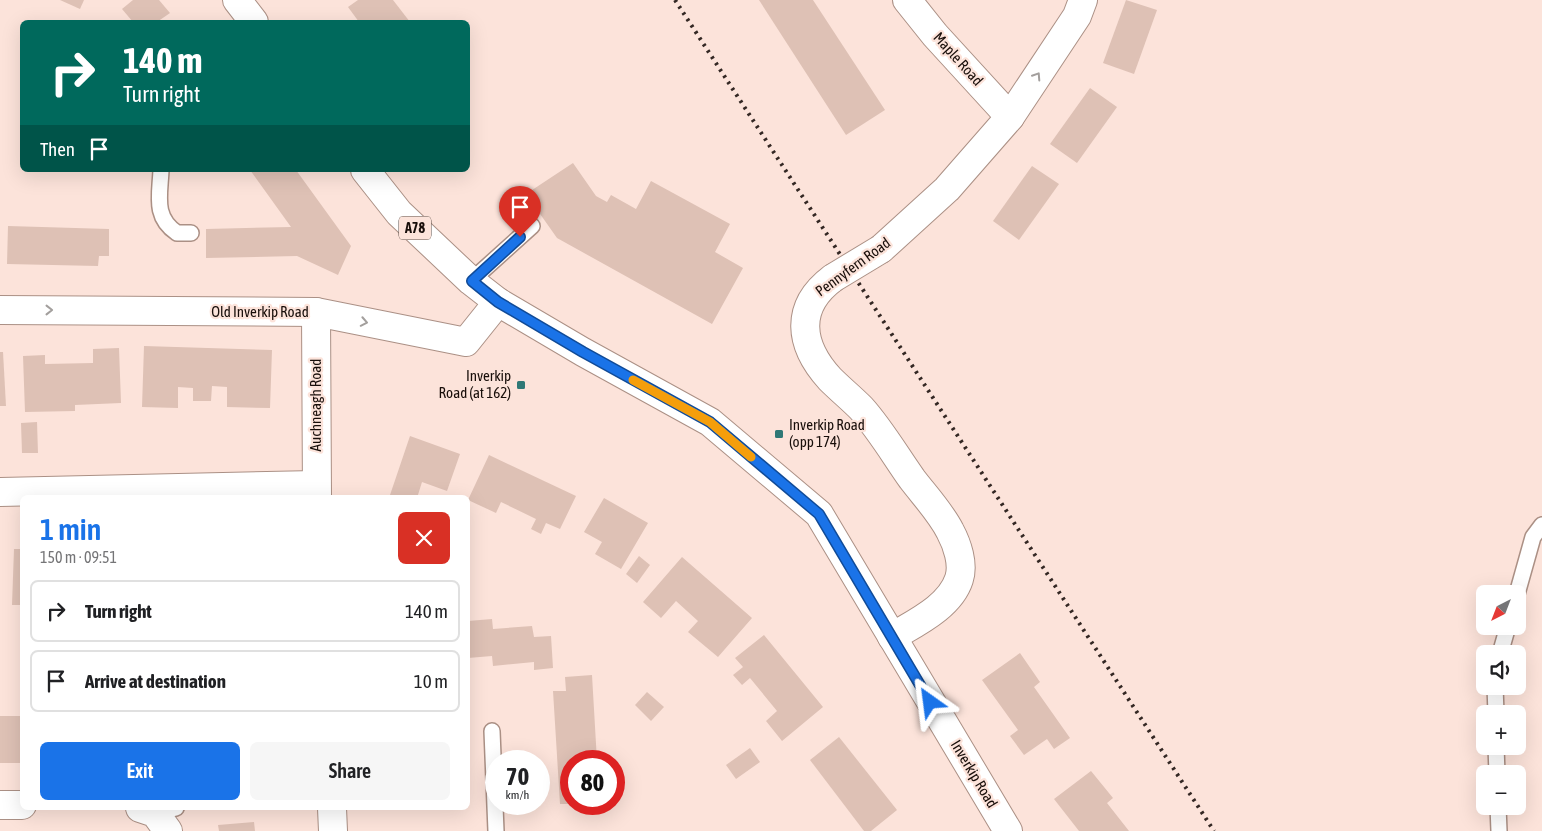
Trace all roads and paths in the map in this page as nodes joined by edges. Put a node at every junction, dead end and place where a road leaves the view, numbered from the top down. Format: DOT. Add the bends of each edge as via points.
graph roads {
  1 [pos="237,0"];
  2 [pos="907,0"];
  3 [pos="1083,0"];
  4 [pos="252,20"];
  5 [pos="1010,117"];
  6 [pos="161,172"];
  7 [pos="367,172"];
  8 [pos="532,226"];
  9 [pos="191,233"];
  10 [pos="472,281"];
  11 [pos="498,302"];
  12 [pos="0,310"];
  13 [pos="316,312"];
  14 [pos="316,491"];
  15 [pos="0,492"];
  16 [pos="1542,525"];
  17 [pos="1520,585"];
  18 [pos="892,637"];
  19 [pos="492,731"];
  20 [pos="20,804"];
  21 [pos="0,805"];
  22 [pos="332,810"];
  23 [pos="1498,815"];
  24 [pos="333,831"];
  25 [pos="496,831"];
  26 [pos="1008,831"];
  27 [pos="1499,831"];
  1 -- 4 [label="main road"];
  2 -- 5 [label="main road, Maple Road"];
  5 -- 3 [label="main road, Pennyfern Road, one-way" via="1077,16"];
  5 -- 18 [label="main road, Pennyfern Road, bridge" via="947,189 881,249 821,287 806,308 808,340 815,358 829,378 861,408 950,530 960,562 960,577 954,591 919,621"];
  6 -- 9 [label="lane" via="160,214 177,233"];
  7 -- 10 [label="main road, Inverkip Road / A78" via="399,213"];
  8 -- 10 [label="lane"];
  10 -- 11 [label="main road, Inverkip Road / A78"];
  13 -- 11 [label="main road, Old Inverkip Road, one-way" via="466,342"];
  11 -- 18 [label="main road, Inverkip Road / A78" via="710,422 819,514"];
  12 -- 13 [label="main road, Old Inverkip Road, one-way"];
  13 -- 14 [label="main road, Auchneagh Road"];
  14 -- 15 [label="main road"];
  16 -- 17 [label="lane" via="1533,537"];
  18 -- 26 [label="main road, Inverkip Road / A78"];
  19 -- 25 [label="lane"];
  20 -- 21 [label="main road"];
  22 -- 24 [label="main road"];
  23 -- 27 [label="lane"];
}
